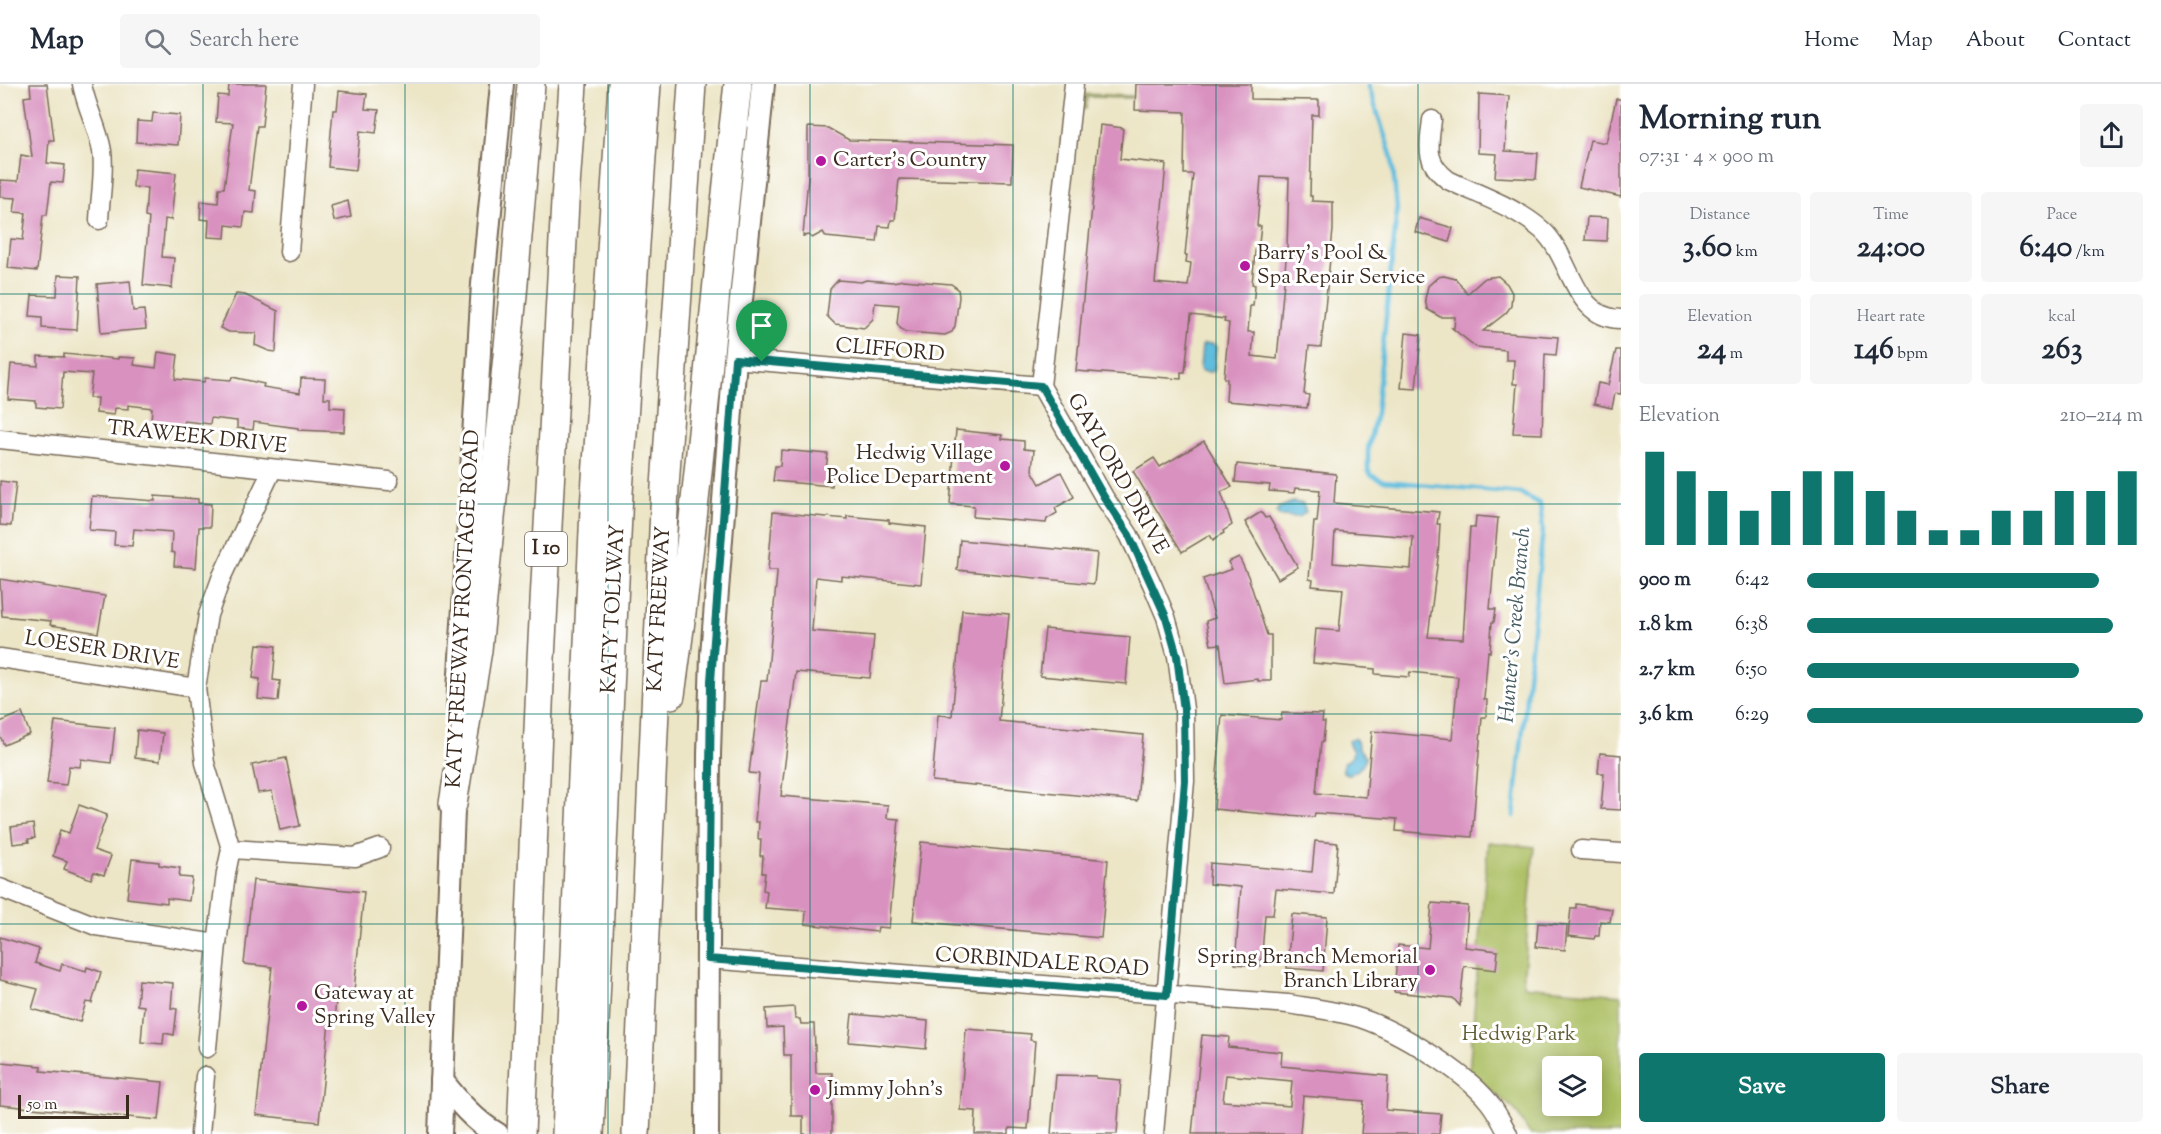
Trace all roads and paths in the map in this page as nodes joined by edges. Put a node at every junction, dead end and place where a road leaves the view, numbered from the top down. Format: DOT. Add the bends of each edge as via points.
graph roads {
  1 [pos="82,84"];
  2 [pos="303,84"];
  3 [pos="502,84"];
  4 [pos="531,84"];
  5 [pos="573,84"];
  6 [pos="622,84"];
  7 [pos="647,84"];
  8 [pos="692,84"];
  9 [pos="738,84"];
  10 [pos="763,84"];
  11 [pos="1074,84"];
  12 [pos="1432,120"];
  13 [pos="99,220"];
  14 [pos="289,252"];
  15 [pos="1621,319"];
  16 [pos="735,359"];
  17 [pos="1041,386"];
  18 [pos="0,439"];
  19 [pos="272,470"];
  20 [pos="389,481"];
  21 [pos="0,658"];
  22 [pos="196,688"];
  23 [pos="453,804"];
  24 [pos="380,848"];
  25 [pos="649,848"];
  26 [pos="231,849"];
  27 [pos="1581,850"];
  28 [pos="1621,853"];
  29 [pos="0,888"];
  30 [pos="217,944"];
  31 [pos="708,959"];
  32 [pos="1167,995"];
  33 [pos="207,1048"];
  34 [pos="205,1076"];
  35 [pos="442,1080"];
  36 [pos="580,1097"];
  37 [pos="707,1104"];
  38 [pos="200,1134"];
  39 [pos="440,1134"];
  40 [pos="497,1134"];
  41 [pos="521,1134"];
  42 [pos="566,1134"];
  43 [pos="590,1134"];
  44 [pos="636,1134"];
  45 [pos="692,1134"];
  46 [pos="707,1134"];
  47 [pos="1154,1134"];
  48 [pos="1508,1134"];
  1 -- 13 [label="street" via="103,153"];
  2 -- 14 [label="street"];
  3 -- 23 [label="main road, KATY FREEWAY FRONTAGE ROAD" via="483,284"];
  4 -- 23 [label="highway" via="478,650"];
  5 -- 41 [label="highway, I 10" via="542,624"];
  6 -- 36 [label="highway, KATY TOLLWAY" via="595,485"];
  7 -- 36 [label="highway, KATY TOLLWAY"];
  8 -- 25 [label="highway, KATY FREEWAY" via="667,464"];
  9 -- 25 [label="highway" via="684,601"];
  10 -- 16 [label="main road"];
  11 -- 17 [label="street, GAYLORD DRIVE"];
  12 -- 15 [label="street" via="1429,148 1437,171 1544,232 1558,249 1590,309 1603,317"];
  16 -- 17 [label="street, CLIFFORD"];
  16 -- 31 [label="main road" via="711,681"];
  17 -- 32 [label="street, GAYLORD DRIVE" via="1129,535 1166,617 1177,656 1184,710 1185,781"];
  18 -- 19 [label="street, TRAWEEK DRIVE"];
  19 -- 20 [label="street, TRAWEEK DRIVE"];
  19 -- 22 [label="street" via="208,615"];
  21 -- 22 [label="street, LOESER DRIVE"];
  22 -- 26 [label="street" via="205,763"];
  23 -- 35 [label="main road, KATY FREEWAY FRONTAGE ROAD"];
  24 -- 26 [label="street" via="355,857"];
  25 -- 44 [label="highway, KATY FREEWAY"];
  26 -- 30 [label="street"];
  27 -- 28 [label="street"];
  29 -- 30 [label="street" via="96,926"];
  30 -- 33 [label="street"];
  31 -- 32 [label="street, CORBINDALE ROAD"];
  31 -- 37 [label="main road"];
  32 -- 47 [label="street, GAYLORD DRIVE"];
  32 -- 48 [label="street, CORBINDALE ROAD" via="1299,1006 1338,1012 1382,1026 1418,1046 1479,1092"];
  34 -- 38 [label="street"];
  35 -- 39 [label="main road, KATY FREEWAY FRONTAGE ROAD"];
  35 -- 40 [label="main road" via="482,1125"];
  36 -- 42 [label="highway, KATY TOLLWAY"];
  36 -- 43 [label="highway, KATY TOLLWAY"];
  37 -- 45 [label="main road"];
  37 -- 46 [label="main road"];
}
